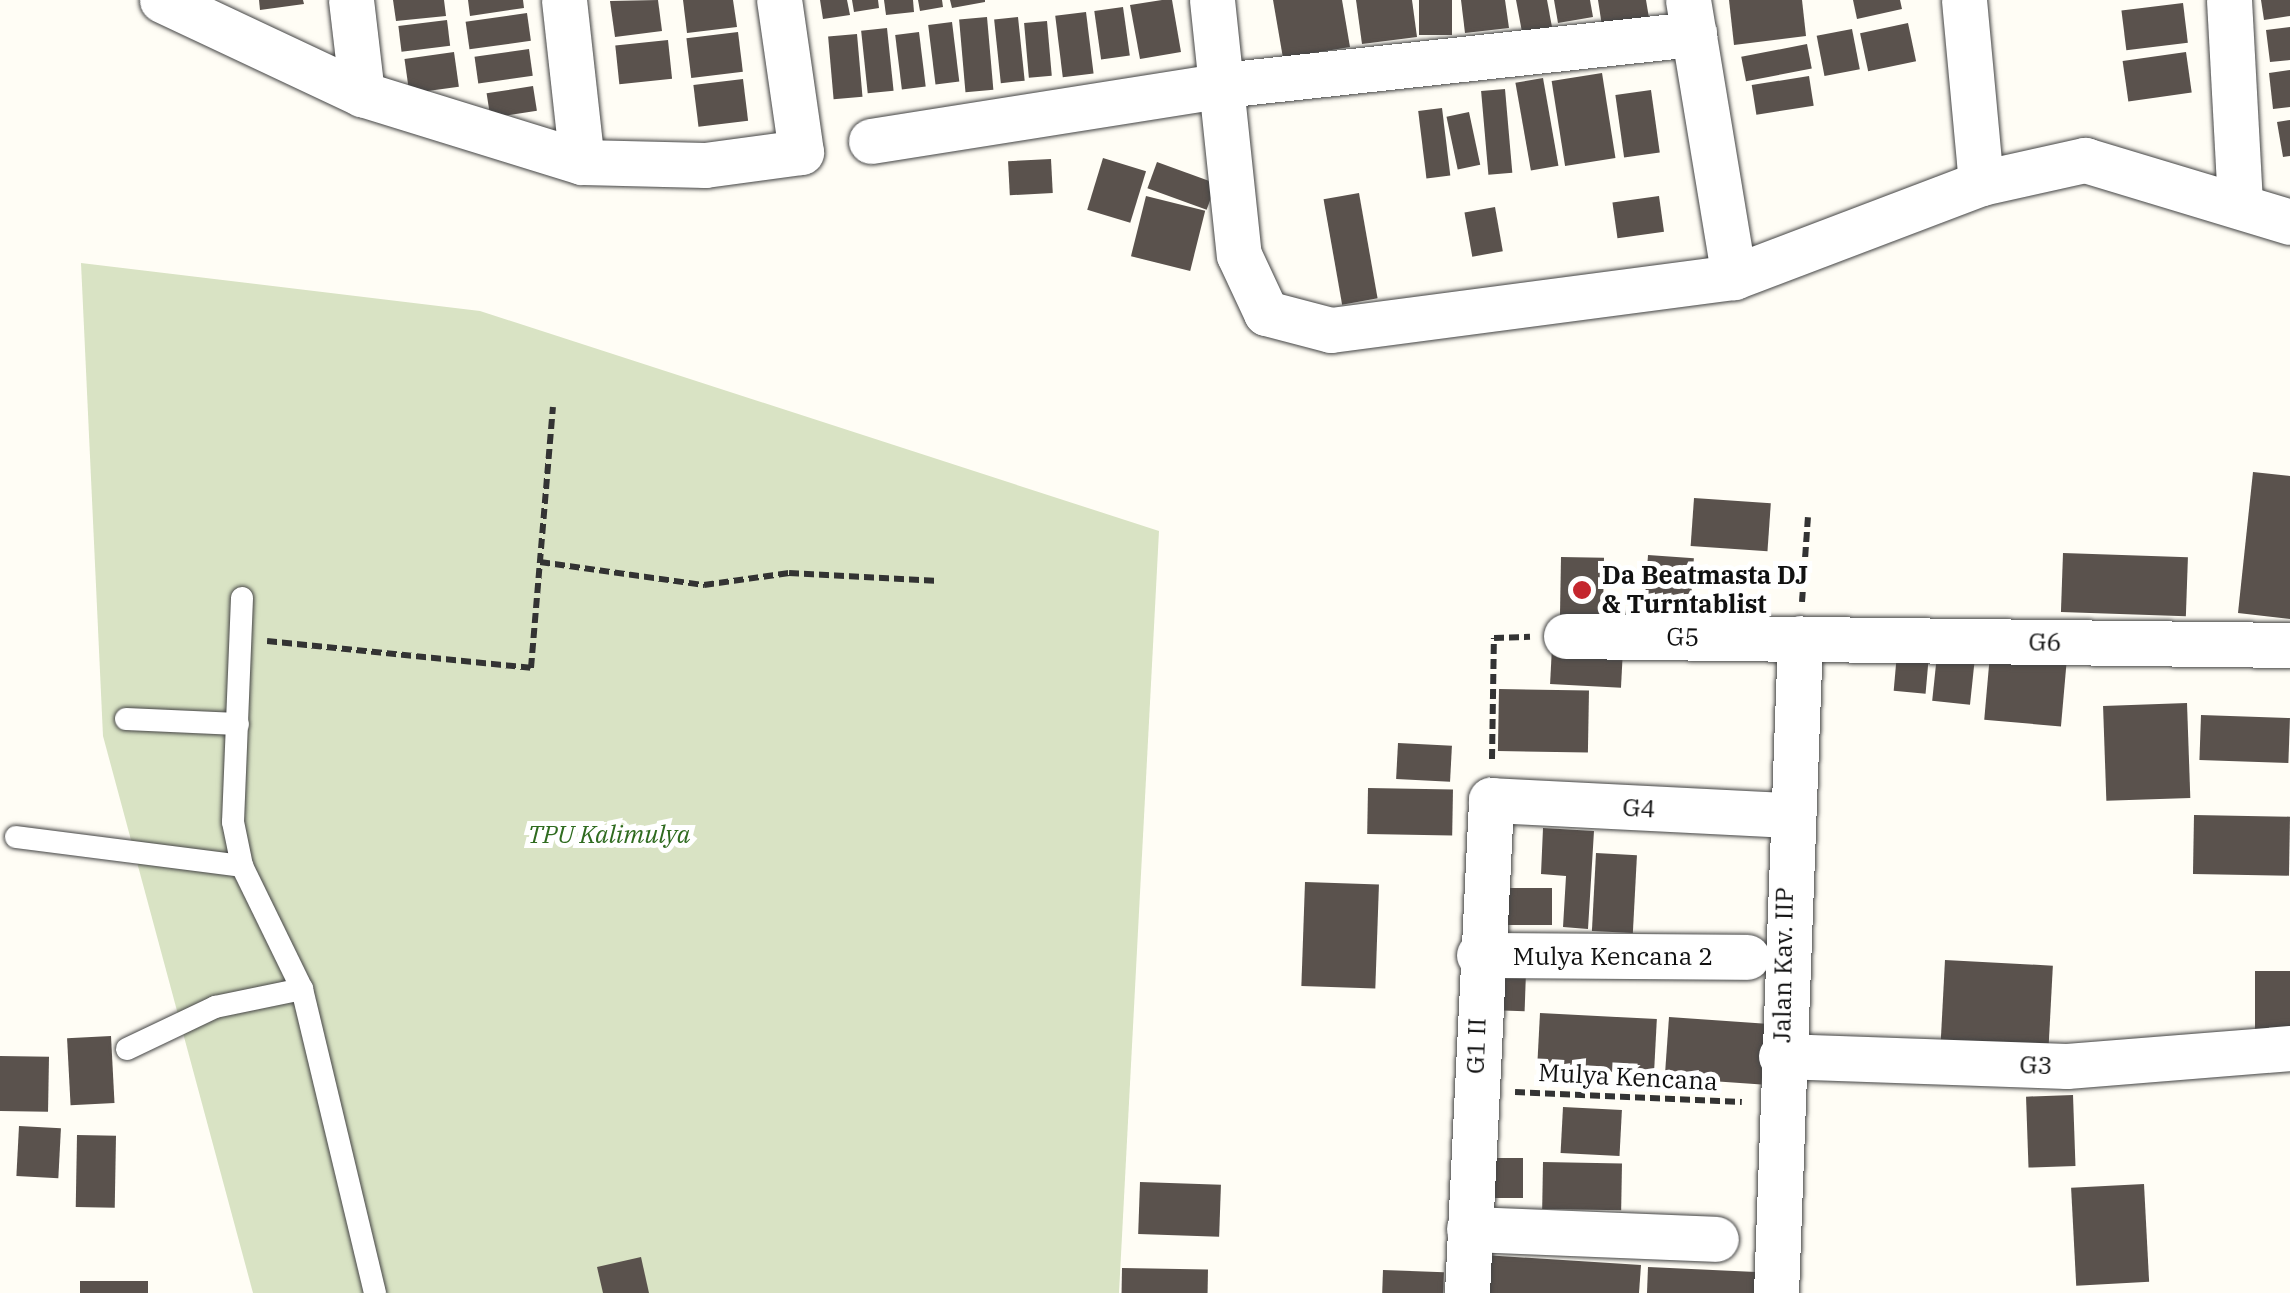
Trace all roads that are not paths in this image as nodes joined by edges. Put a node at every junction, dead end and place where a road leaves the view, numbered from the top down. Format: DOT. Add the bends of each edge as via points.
graph roads {
  1 [pos="162,0"];
  2 [pos="351,0"];
  3 [pos="564,0"];
  4 [pos="779,0"];
  5 [pos="1212,0"];
  6 [pos="1964,0"];
  7 [pos="2229,0"];
  8 [pos="1691,17"];
  9 [pos="1223,85"];
  10 [pos="362,94"];
  11 [pos="871,141"];
  12 [pos="582,162"];
  13 [pos="1981,183"];
  14 [pos="2240,203"];
  15 [pos="2290,222"];
  16 [pos="1734,277"];
  17 [pos="242,598"];
  18 [pos="1566,636"];
  19 [pos="1800,638"];
  20 [pos="2290,646"];
  21 [pos="126,719"];
  22 [pos="238,724"];
  23 [pos="1491,800"];
  24 [pos="1787,815"];
  25 [pos="16,837"];
  26 [pos="242,866"];
  27 [pos="1480,954"];
  28 [pos="1747,957"];
  29 [pos="302,989"];
  30 [pos="2290,1048"];
  31 [pos="127,1049"];
  32 [pos="1781,1056"];
  33 [pos="1469,1229"];
  34 [pos="1716,1238"];
  35 [pos="374,1293"];
  36 [pos="1467,1293"];
  37 [pos="1776,1293"];
  1 -- 10 [label="street"];
  2 -- 10 [label="street"];
  3 -- 12 [label="street"];
  4 -- 12 [label="street" via="801,152 705,166"];
  5 -- 9 [label="street"];
  6 -- 13 [label="street"];
  7 -- 14 [label="street"];
  8 -- 9 [label="street"];
  8 -- 16 [label="street"];
  9 -- 11 [label="street"];
  9 -- 16 [label="street" via="1239,255 1266,312 1331,330"];
  10 -- 12 [label="street"];
  13 -- 14 [label="street" via="2085,160"];
  13 -- 16 [label="street"];
  14 -- 15 [label="street"];
  17 -- 22 [label="lane"];
  18 -- 19 [label="street, G5"];
  19 -- 20 [label="street, G6"];
  19 -- 24 [label="street, Jalan Kav. IIP"];
  21 -- 22 [label="lane"];
  22 -- 26 [label="lane" via="230,779"];
  23 -- 24 [label="street, G4"];
  23 -- 27 [label="street, G1 II"];
  24 -- 32 [label="street, Jalan Kav. IIP"];
  25 -- 26 [label="lane"];
  26 -- 29 [label="lane"];
  27 -- 28 [label="street, Mulya Kencana 2"];
  27 -- 33 [label="street, G1 II"];
  29 -- 31 [label="lane" via="215,1007"];
  29 -- 35 [label="lane"];
  30 -- 32 [label="street, G3" via="2066,1066"];
  32 -- 37 [label="street, Jalan Kav. IIP"];
  33 -- 34 [label="street"];
  33 -- 36 [label="street, G1 II"];
}
